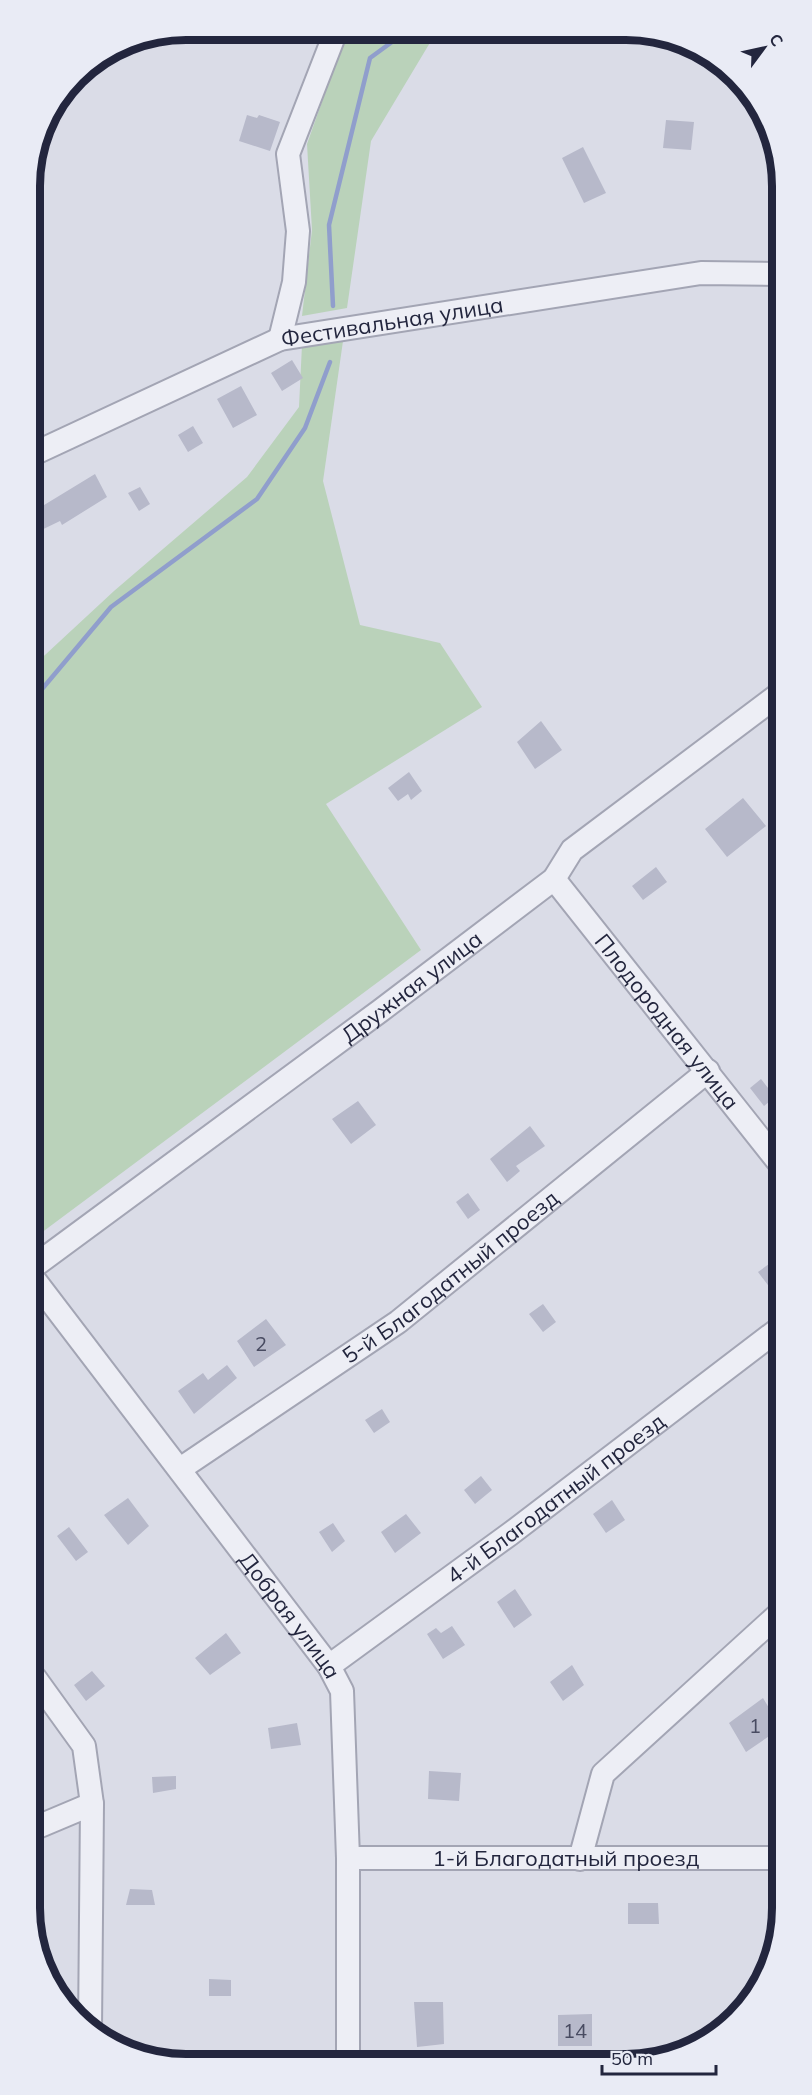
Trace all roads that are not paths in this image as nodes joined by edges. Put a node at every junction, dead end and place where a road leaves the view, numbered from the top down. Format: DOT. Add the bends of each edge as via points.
graph roads {
  1 [pos="332,40"];
  2 [pos="772,274"];
  3 [pos="280,339"];
  4 [pos="41,449"];
  5 [pos="772,700"];
  6 [pos="554,879"];
  7 [pos="708,1071"];
  8 [pos="771,1153"];
  9 [pos="40,1262"];
  10 [pos="40,1288"];
  11 [pos="771,1335"];
  12 [pos="180,1469"];
  13 [pos="771,1621"];
  14 [pos="329,1666"];
  15 [pos="40,1686"];
  16 [pos="92,1804"];
  17 [pos="40,1826"];
  18 [pos="348,1858"];
  19 [pos="771,1858"];
  20 [pos="580,1859"];
  21 [pos="90,2018"];
  22 [pos="348,2054"];
  1 -- 3 [label="street" via="288,154 298,231 294,282"];
  2 -- 3 [label="street, Фестивальная улица" via="701,273"];
  3 -- 4 [label="street, Фестивальная улица"];
  5 -- 6 [label="street, Дружная улица" via="572,850"];
  6 -- 7 [label="street, Плодородная улица"];
  6 -- 9 [label="street, Дружная улица"];
  7 -- 8 [label="street, Плодородная улица"];
  7 -- 12 [label="street, 5-й Благодатный проезд" via="398,1322"];
  10 -- 12 [label="street, Добрая улица"];
  11 -- 14 [label="street, 4-й Благодатный проезд"];
  12 -- 14 [label="street, Добрая улица"];
  13 -- 20 [label="street" via="603,1774"];
  14 -- 18 [label="street, Добрая улица" via="342,1691"];
  15 -- 16 [label="street" via="84,1746"];
  16 -- 17 [label="street"];
  16 -- 21 [label="street"];
  18 -- 20 [label="street, 1-й Благодатный проезд"];
  18 -- 22 [label="street, Добрая улица"];
  19 -- 20 [label="street, 1-й Благодатный проезд"];
}
